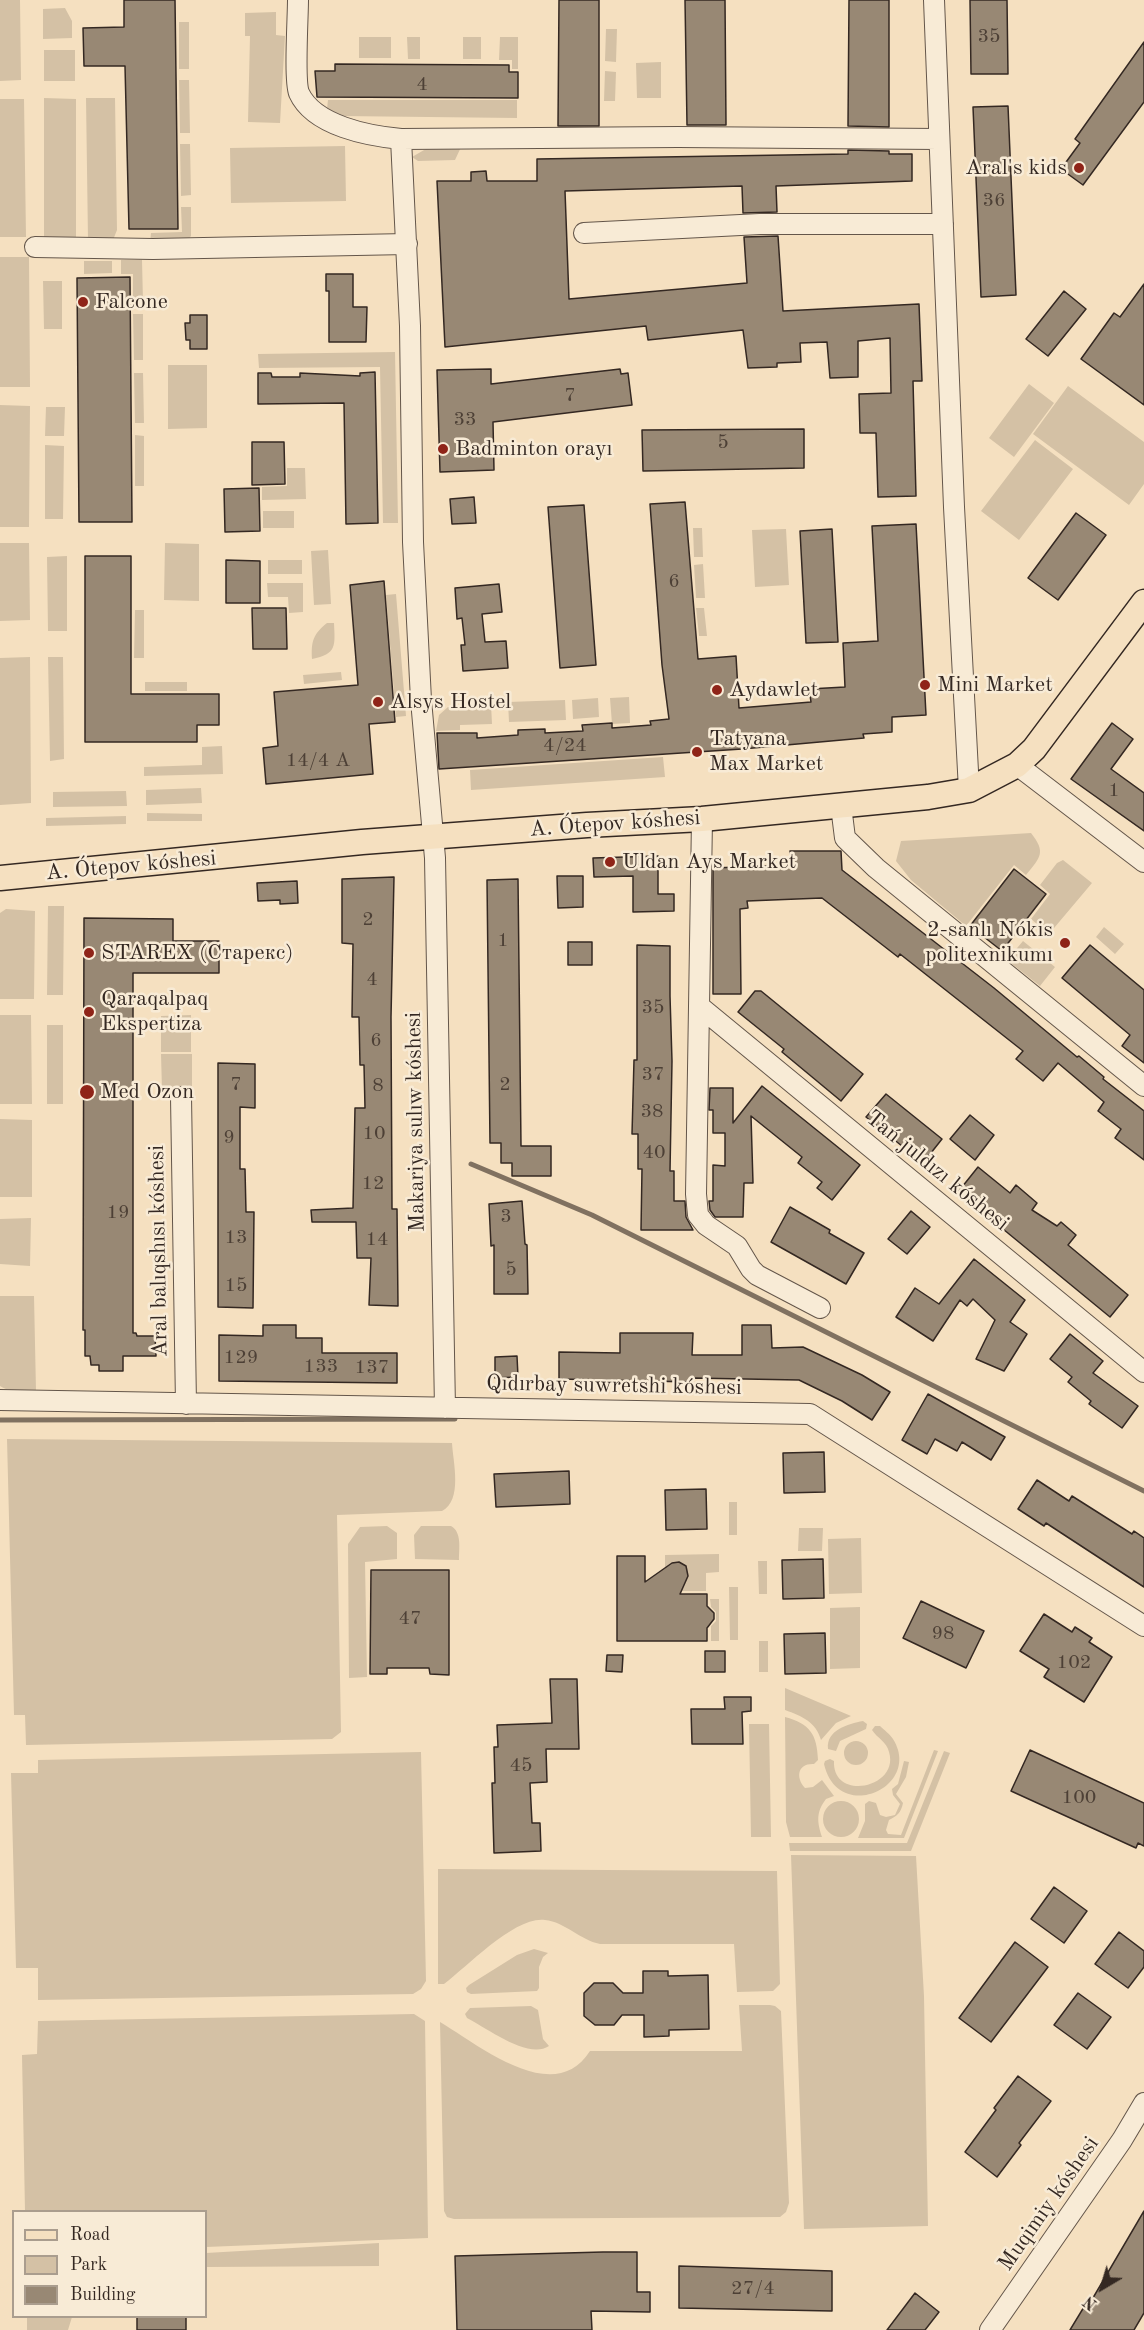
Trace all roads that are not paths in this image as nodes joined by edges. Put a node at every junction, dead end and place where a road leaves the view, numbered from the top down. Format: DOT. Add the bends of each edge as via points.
graph roads {
  1 [pos="298,0"];
  2 [pos="934,0"];
  3 [pos="401,139"];
  4 [pos="939,139"];
  5 [pos="943,224"];
  6 [pos="584,233"];
  7 [pos="407,244"];
  8 [pos="35,247"];
  9 [pos="1140,615"];
  10 [pos="1017,765"];
  11 [pos="969,790"];
  12 [pos="842,806"];
  13 [pos="702,819"];
  14 [pos="434,836"];
  15 [pos="1144,862"];
  16 [pos="0,878"];
  17 [pos="699,1006"];
  18 [pos="1144,1086"];
  19 [pos="181,1097"];
  20 [pos="820,1308"];
  21 [pos="1144,1372"];
  22 [pos="0,1400"];
  23 [pos="186,1404"];
  24 [pos="445,1408"];
  25 [pos="1144,1626"];
  26 [pos="1144,2103"];
  27 [pos="990,2330"];
  1 -- 3 [label="street" via="298,91 307,105 354,132"];
  2 -- 4 [label="street"];
  3 -- 4 [label="street"];
  3 -- 7 [label="street, Makariya sulıw kóshesi"];
  4 -- 5 [label="street"];
  5 -- 6 [label="street" via="760,224"];
  5 -- 11 [label="street"];
  7 -- 8 [label="street"];
  7 -- 14 [label="street, Makariya sulıw kóshesi" via="413,543 421,706"];
  9 -- 10 [label="main road, A. Ótepov kóshesi" via="1034,749"];
  10 -- 11 [label="main road, A. Ótepov kóshesi"];
  10 -- 15 [label="street"];
  11 -- 12 [label="main road, A. Ótepov kóshesi"];
  12 -- 13 [label="main road, A. Ótepov kóshesi"];
  12 -- 18 [label="street" via="845,838 876,868"];
  13 -- 14 [label="main road, A. Ótepov kóshesi"];
  13 -- 17 [label="street"];
  14 -- 16 [label="main road, A. Ótepov kóshesi"];
  14 -- 24 [label="street, Makariya sulıw kóshesi"];
  17 -- 20 [label="street" via="698,1215 706,1226 736,1246 757,1275"];
  17 -- 21 [label="street, Tań juldızı kóshesi"];
  19 -- 23 [label="street, Aral balıqshısı kóshesi"];
  22 -- 23 [label="street, Qıdırbay suwretshi kóshesi"];
  23 -- 24 [label="street, Qıdırbay suwretshi kóshesi"];
  24 -- 25 [label="street, Qıdırbay suwretshi kóshesi" via="810,1414"];
  26 -- 27 [label="street, Muqimiy kóshesi"];
}
